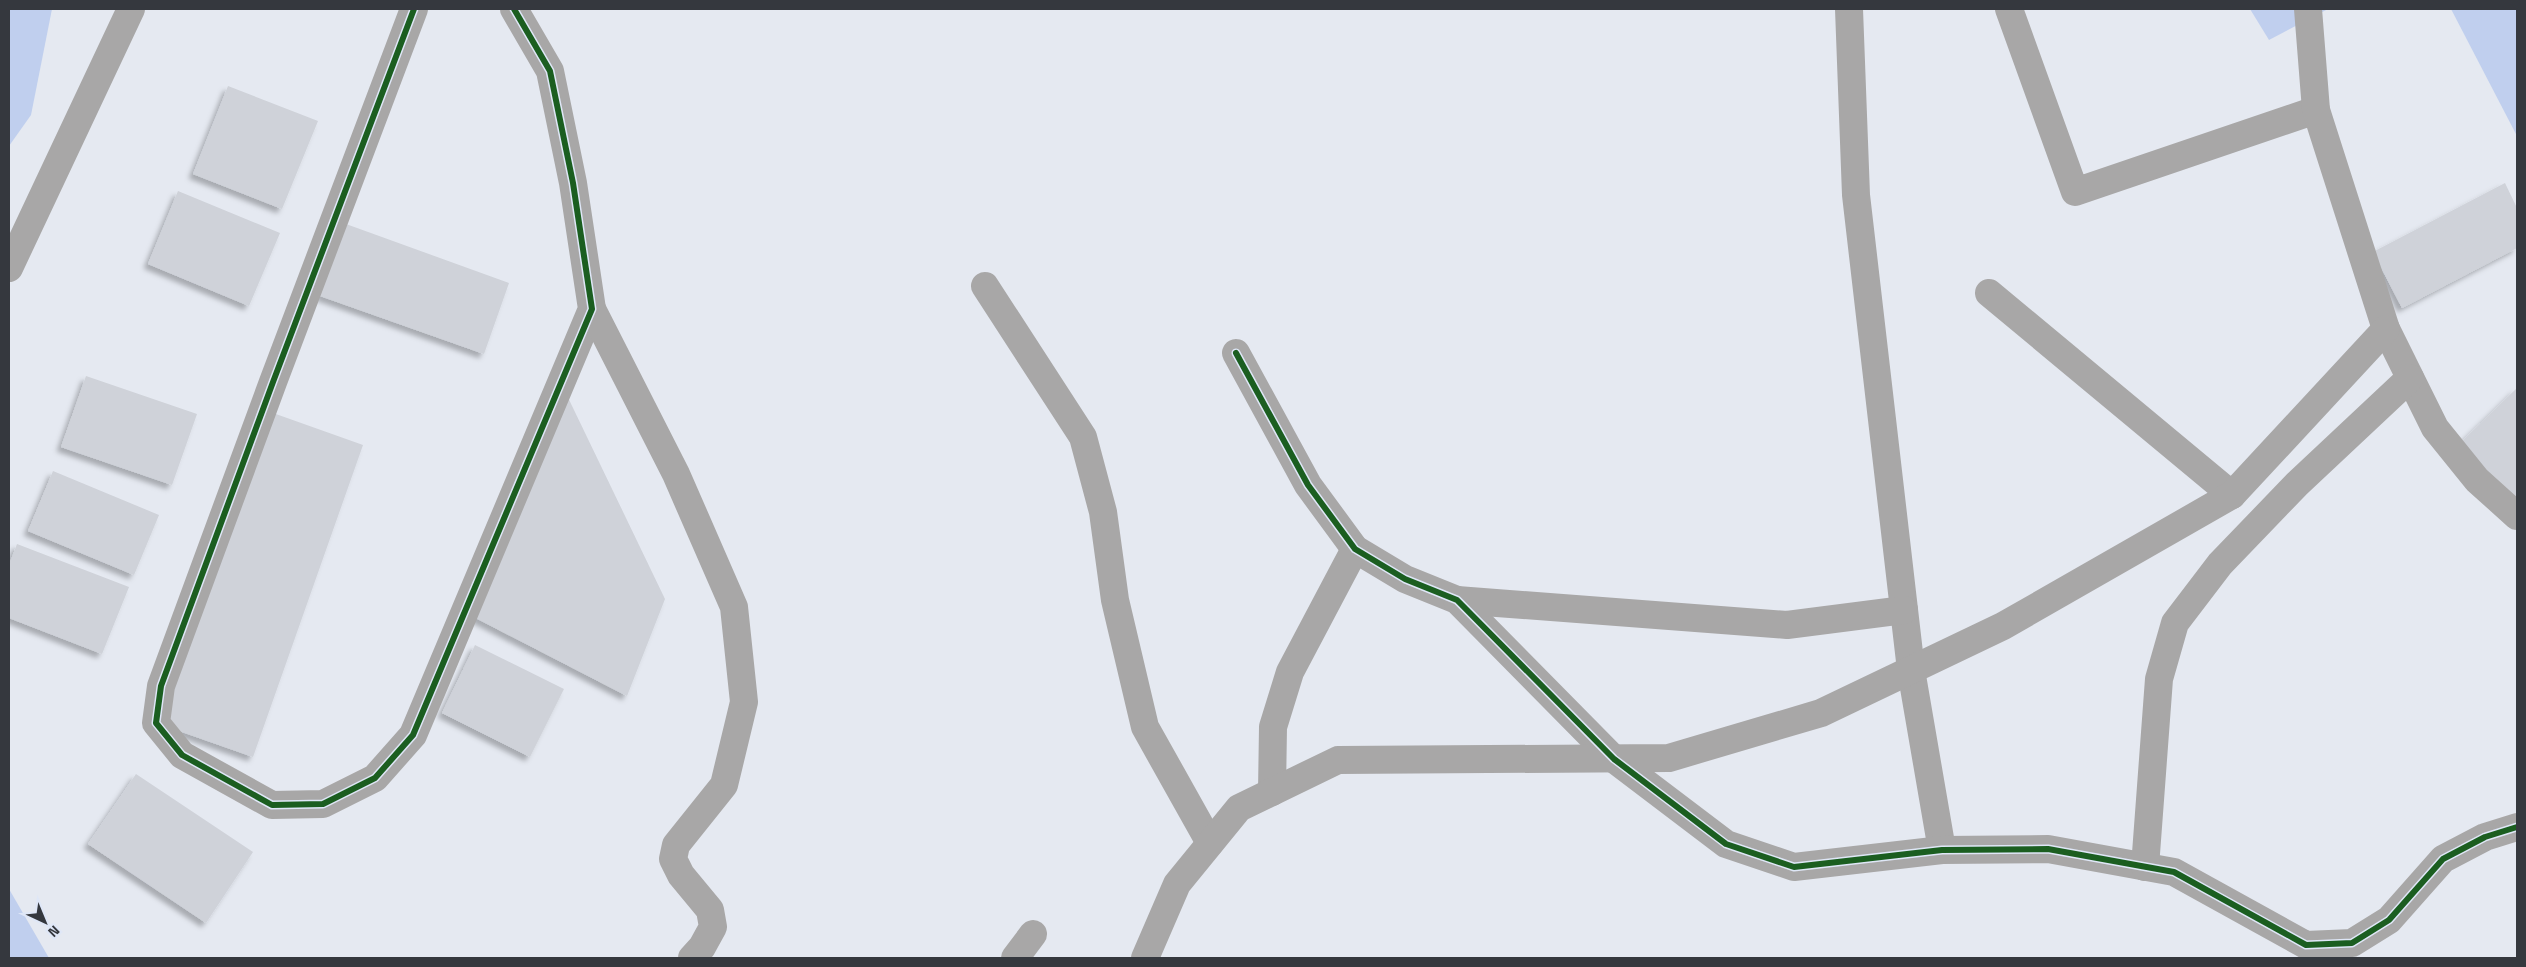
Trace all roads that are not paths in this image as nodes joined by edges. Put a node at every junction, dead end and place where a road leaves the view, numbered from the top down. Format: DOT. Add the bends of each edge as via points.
graph roads {
  1 [pos="132,9"];
  2 [pos="414,9"];
  3 [pos="514,9"];
  4 [pos="1849,9"];
  5 [pos="2009,9"];
  6 [pos="2308,9"];
  7 [pos="2316,110"];
  8 [pos="9,268"];
  9 [pos="986,286"];
  10 [pos="1989,293"];
  11 [pos="592,309"];
  12 [pos="2386,329"];
  13 [pos="1236,353"];
  14 [pos="2410,378"];
  15 [pos="2232,495"];
  16 [pos="2517,516"];
  17 [pos="1355,549"];
  18 [pos="1456,600"];
  19 [pos="1904,610"];
  20 [pos="1911,670"];
  21 [pos="1614,758"];
  22 [pos="1272,792"];
  23 [pos="2517,827"];
  24 [pos="1210,843"];
  25 [pos="1942,850"];
  26 [pos="2145,867"];
  27 [pos="1033,934"];
  28 [pos="692,958"];
  29 [pos="1015,958"];
  30 [pos="1145,958"];
  1 -- 8 [label="street"];
  2 -- 11 [label="street" via="161,686 156,723 182,755 272,805 323,804 375,778 412,735"];
  3 -- 11 [label="street" via="550,71 573,183"];
  4 -- 19 [label="street" via="1856,195"];
  5 -- 7 [label="street" via="2075,192"];
  6 -- 7 [label="street"];
  7 -- 12 [label="street"];
  9 -- 24 [label="street" via="1083,437 1103,512 1115,600 1145,727"];
  10 -- 15 [label="street"];
  11 -- 28 [label="street" via="676,474 734,607 744,702 724,785 676,845 673,859 680,875 710,910 713,927"];
  12 -- 14 [label="street"];
  12 -- 15 [label="street"];
  13 -- 17 [label="street" via="1308,485"];
  14 -- 16 [label="street" via="2435,428 2477,480"];
  14 -- 26 [label="street" via="2297,484 2220,564 2175,623 2159,679"];
  15 -- 20 [label="street" via="2003,626"];
  17 -- 18 [label="street" via="1405,579"];
  17 -- 22 [label="street" via="1290,672 1273,727"];
  18 -- 19 [label="street" via="1788,625"];
  18 -- 21 [label="street"];
  19 -- 20 [label="street"];
  20 -- 21 [label="street" via="1821,713 1669,758"];
  20 -- 25 [label="street"];
  21 -- 22 [label="street" via="1338,760"];
  21 -- 25 [label="street" via="1726,844 1794,867"];
  22 -- 24 [label="street" via="1239,808"];
  23 -- 26 [label="street" via="2485,837 2443,859 2389,920 2352,944 2306,945 2174,872"];
  24 -- 30 [label="street" via="1177,884"];
  25 -- 26 [label="street" via="2048,849"];
  27 -- 29 [label="street"];
}
